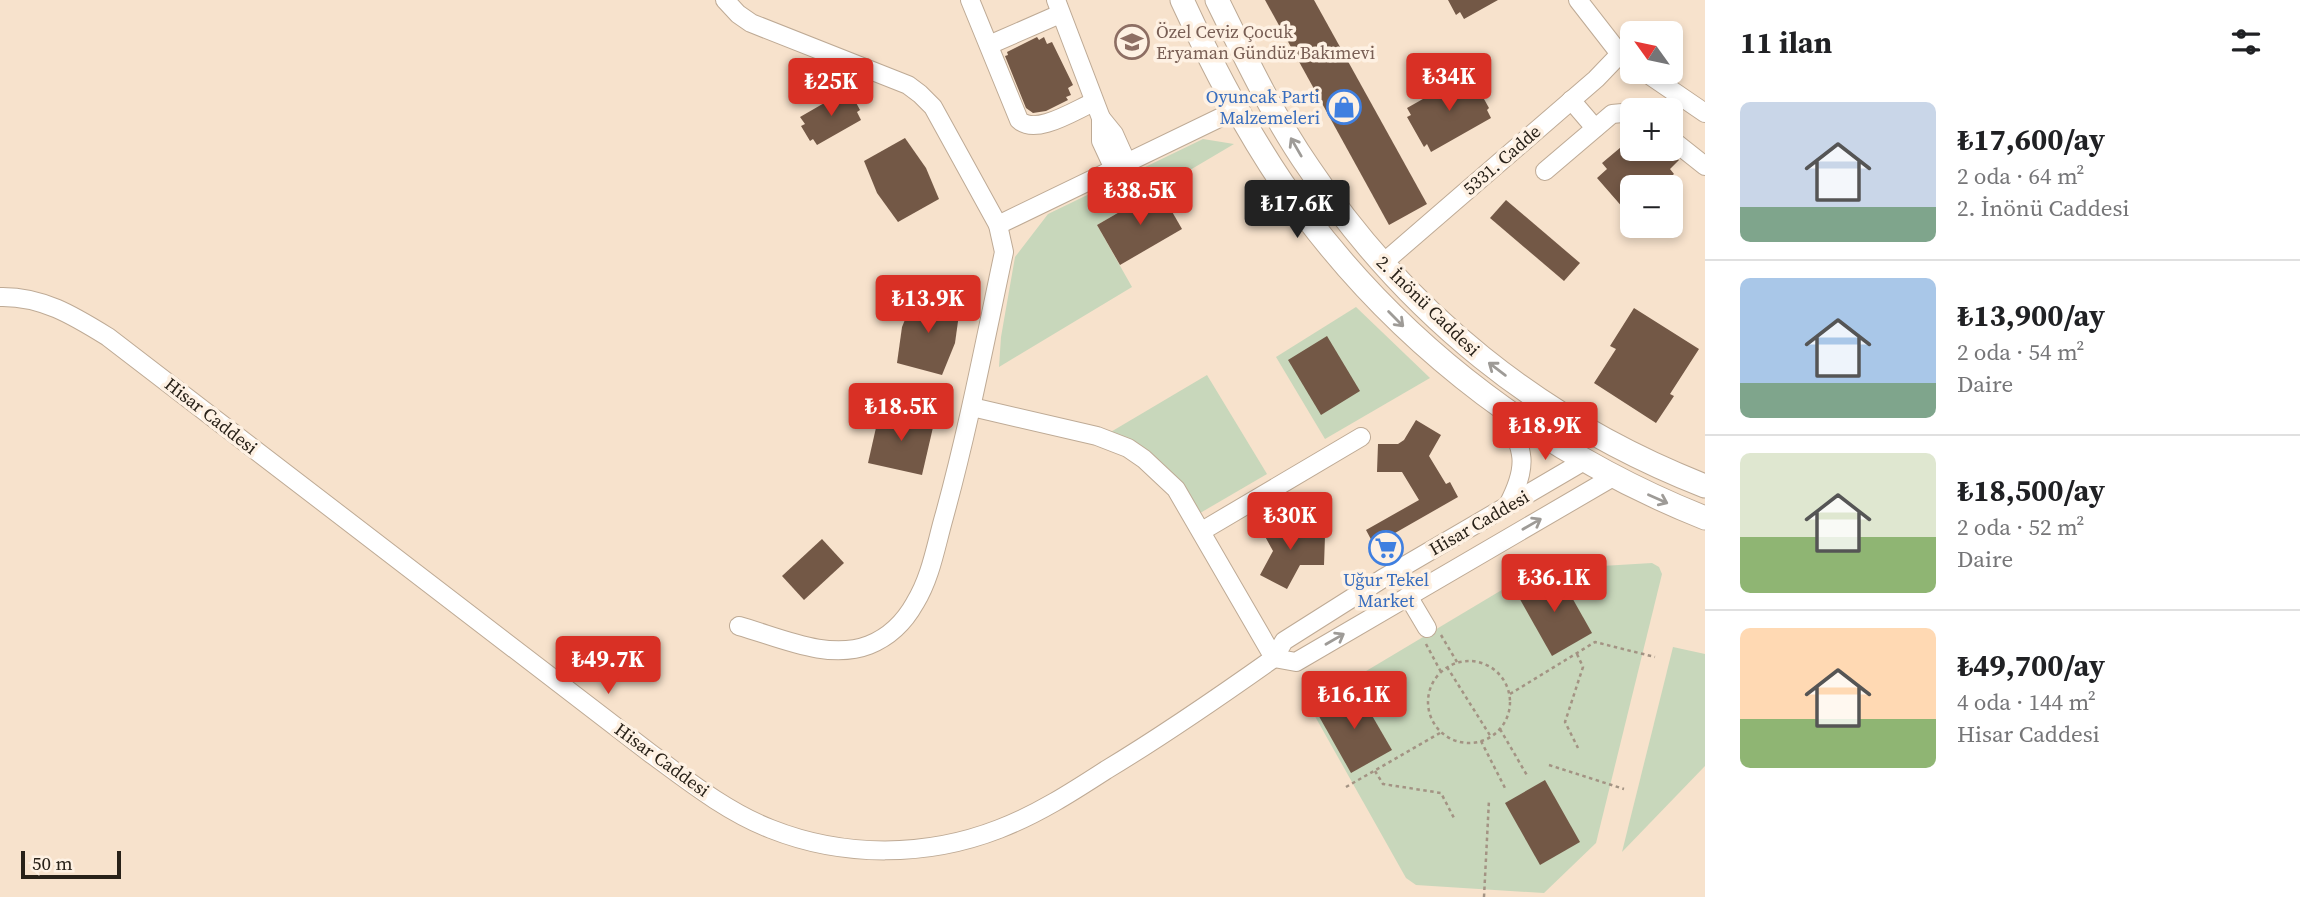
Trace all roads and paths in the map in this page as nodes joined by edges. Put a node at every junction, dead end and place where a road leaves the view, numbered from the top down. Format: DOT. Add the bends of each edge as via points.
graph roads {
  1 [pos="725,0"];
  2 [pos="971,0"];
  3 [pos="1182,0"];
  4 [pos="1217,0"];
  5 [pos="1578,0"];
  6 [pos="1058,7"];
  7 [pos="989,45"];
  8 [pos="1620,51"];
  9 [pos="1620,63"];
  10 [pos="1663,84"];
  11 [pos="1571,100"];
  12 [pos="1238,109"];
  13 [pos="1097,110"];
  14 [pos="1620,113"];
  15 [pos="1705,113"];
  16 [pos="1595,128"];
  17 [pos="1683,149"];
  18 [pos="1121,166"];
  19 [pos="1705,166"];
  20 [pos="1545,171"];
  21 [pos="998,225"];
  22 [pos="1382,264"];
  23 [pos="1361,283"];
  24 [pos="0,297"];
  25 [pos="971,407"];
  26 [pos="1502,407"];
  27 [pos="1361,437"];
  28 [pos="1599,437"];
  29 [pos="1627,453"];
  30 [pos="1584,461"];
  31 [pos="1613,477"];
  32 [pos="1705,486"];
  33 [pos="1508,506"];
  34 [pos="1705,518"];
  35 [pos="1202,531"];
  36 [pos="1382,579"];
  37 [pos="1402,600"];
  38 [pos="740,626"];
  39 [pos="1431,635"];
  40 [pos="1577,653"];
  41 [pos="1274,657"];
  42 [pos="1655,657"];
  43 [pos="1457,662"];
  44 [pos="1447,667"];
  45 [pos="1441,672"];
  46 [pos="1510,694"];
  47 [pos="1500,729"];
  48 [pos="1441,732"];
  49 [pos="1491,737"];
  50 [pos="1480,741"];
  51 [pos="1578,748"];
  52 [pos="1549,765"];
  53 [pos="1375,771"];
  54 [pos="1528,777"];
  55 [pos="1346,787"];
  56 [pos="1624,789"];
  57 [pos="1506,790"];
  58 [pos="1489,800"];
  59 [pos="1455,820"];
  60 [pos="1484,897"];
  1 -- 21 [label="street" via="751,23 908,85 920,94 933,107"];
  2 -- 7 [label="street"];
  3 -- 12 [label="main road, 2. İnönü Caddesi"];
  22 -- 4 [label="main road, 2. İnönü Caddesi, one-way" via="1308,166"];
  5 -- 8 [label="street"];
  6 -- 7 [label="street"];
  6 -- 13 [label="street"];
  7 -- 13 [label="street" via="1024,125 1040,126"];
  9 -- 11 [label="street, 5331. Cadde"];
  10 -- 15 [label="street"];
  11 -- 16 [label="street"];
  11 -- 22 [label="street, 5331. Cadde"];
  12 -- 18 [label="street"];
  12 -- 23 [label="main road, 2. İnönü Caddesi" via="1297,204"];
  13 -- 18 [label="street" via="1101,141"];
  14 -- 16 [label="street"];
  16 -- 20 [label="street"];
  17 -- 19 [label="street"];
  18 -- 21 [label="street"];
  21 -- 25 [label="street" via="1004,252"];
  22 -- 23 [label="main road"];
  28 -- 22 [label="main road, 2. İnönü Caddesi, one-way" via="1476,353"];
  23 -- 26 [label="main road, 2. İnönü Caddesi, one-way" via="1421,343"];
  24 -- 41 [label="street, Hisar Caddesi" via="52,306 108,337 657,759 739,814 815,843 903,851 971,839 1002,828 1054,803 1170,732"];
  25 -- 35 [label="street" via="1066,427 1128,448 1176,489"];
  25 -- 38 [label="street" via="927,578 906,618 889,634 849,650 817,649"];
  26 -- 30 [label="main road, 2. İnönü Caddesi"];
  26 -- 33 [label="street" via="1523,458 1520,483"];
  27 -- 35 [label="street"];
  28 -- 29 [label="main road, 2. İnönü Caddesi"];
  28 -- 30 [label="main road"];
  29 -- 31 [label="main road"];
  29 -- 32 [label="main road, 2. İnönü Caddesi"];
  30 -- 31 [label="main road, 2. İnönü Caddesi"];
  30 -- 33 [label="street, Hisar Caddesi"];
  31 -- 34 [label="main road, 2. İnönü Caddesi, one-way"];
  37 -- 31 [label="street, Hisar Caddesi, one-way"];
  33 -- 36 [label="street, Hisar Caddesi"];
  35 -- 41 [label="street"];
  36 -- 37 [label="street"];
  36 -- 41 [label="street, Hisar Caddesi" via="1284,641"];
  37 -- 39 [label="street"];
  41 -- 37 [label="street, Hisar Caddesi, one-way" via="1296,662"];
  39 -- 43 [label="path"];
  39 -- 45 [label="path"];
  40 -- 42 [label="path" via="1595,642"];
  40 -- 46 [label="path"];
  40 -- 51 [label="path" via="1583,667 1564,722"];
  43 -- 44 [label="path"];
  43 -- 46 [label="path" via="1469,660 1492,667"];
  44 -- 45 [label="path"];
  44 -- 49 [label="path"];
  45 -- 48 [label="path" via="1428,700"];
  46 -- 47 [label="path" via="1510,710"];
  47 -- 49 [label="path"];
  47 -- 54 [label="path"];
  48 -- 50 [label="path" via="1457,741"];
  48 -- 53 [label="path"];
  49 -- 50 [label="path"];
  50 -- 57 [label="path"];
  52 -- 56 [label="path"];
  53 -- 55 [label="path"];
  53 -- 59 [label="path" via="1383,784 1441,793"];
  58 -- 60 [label="path"];
}
